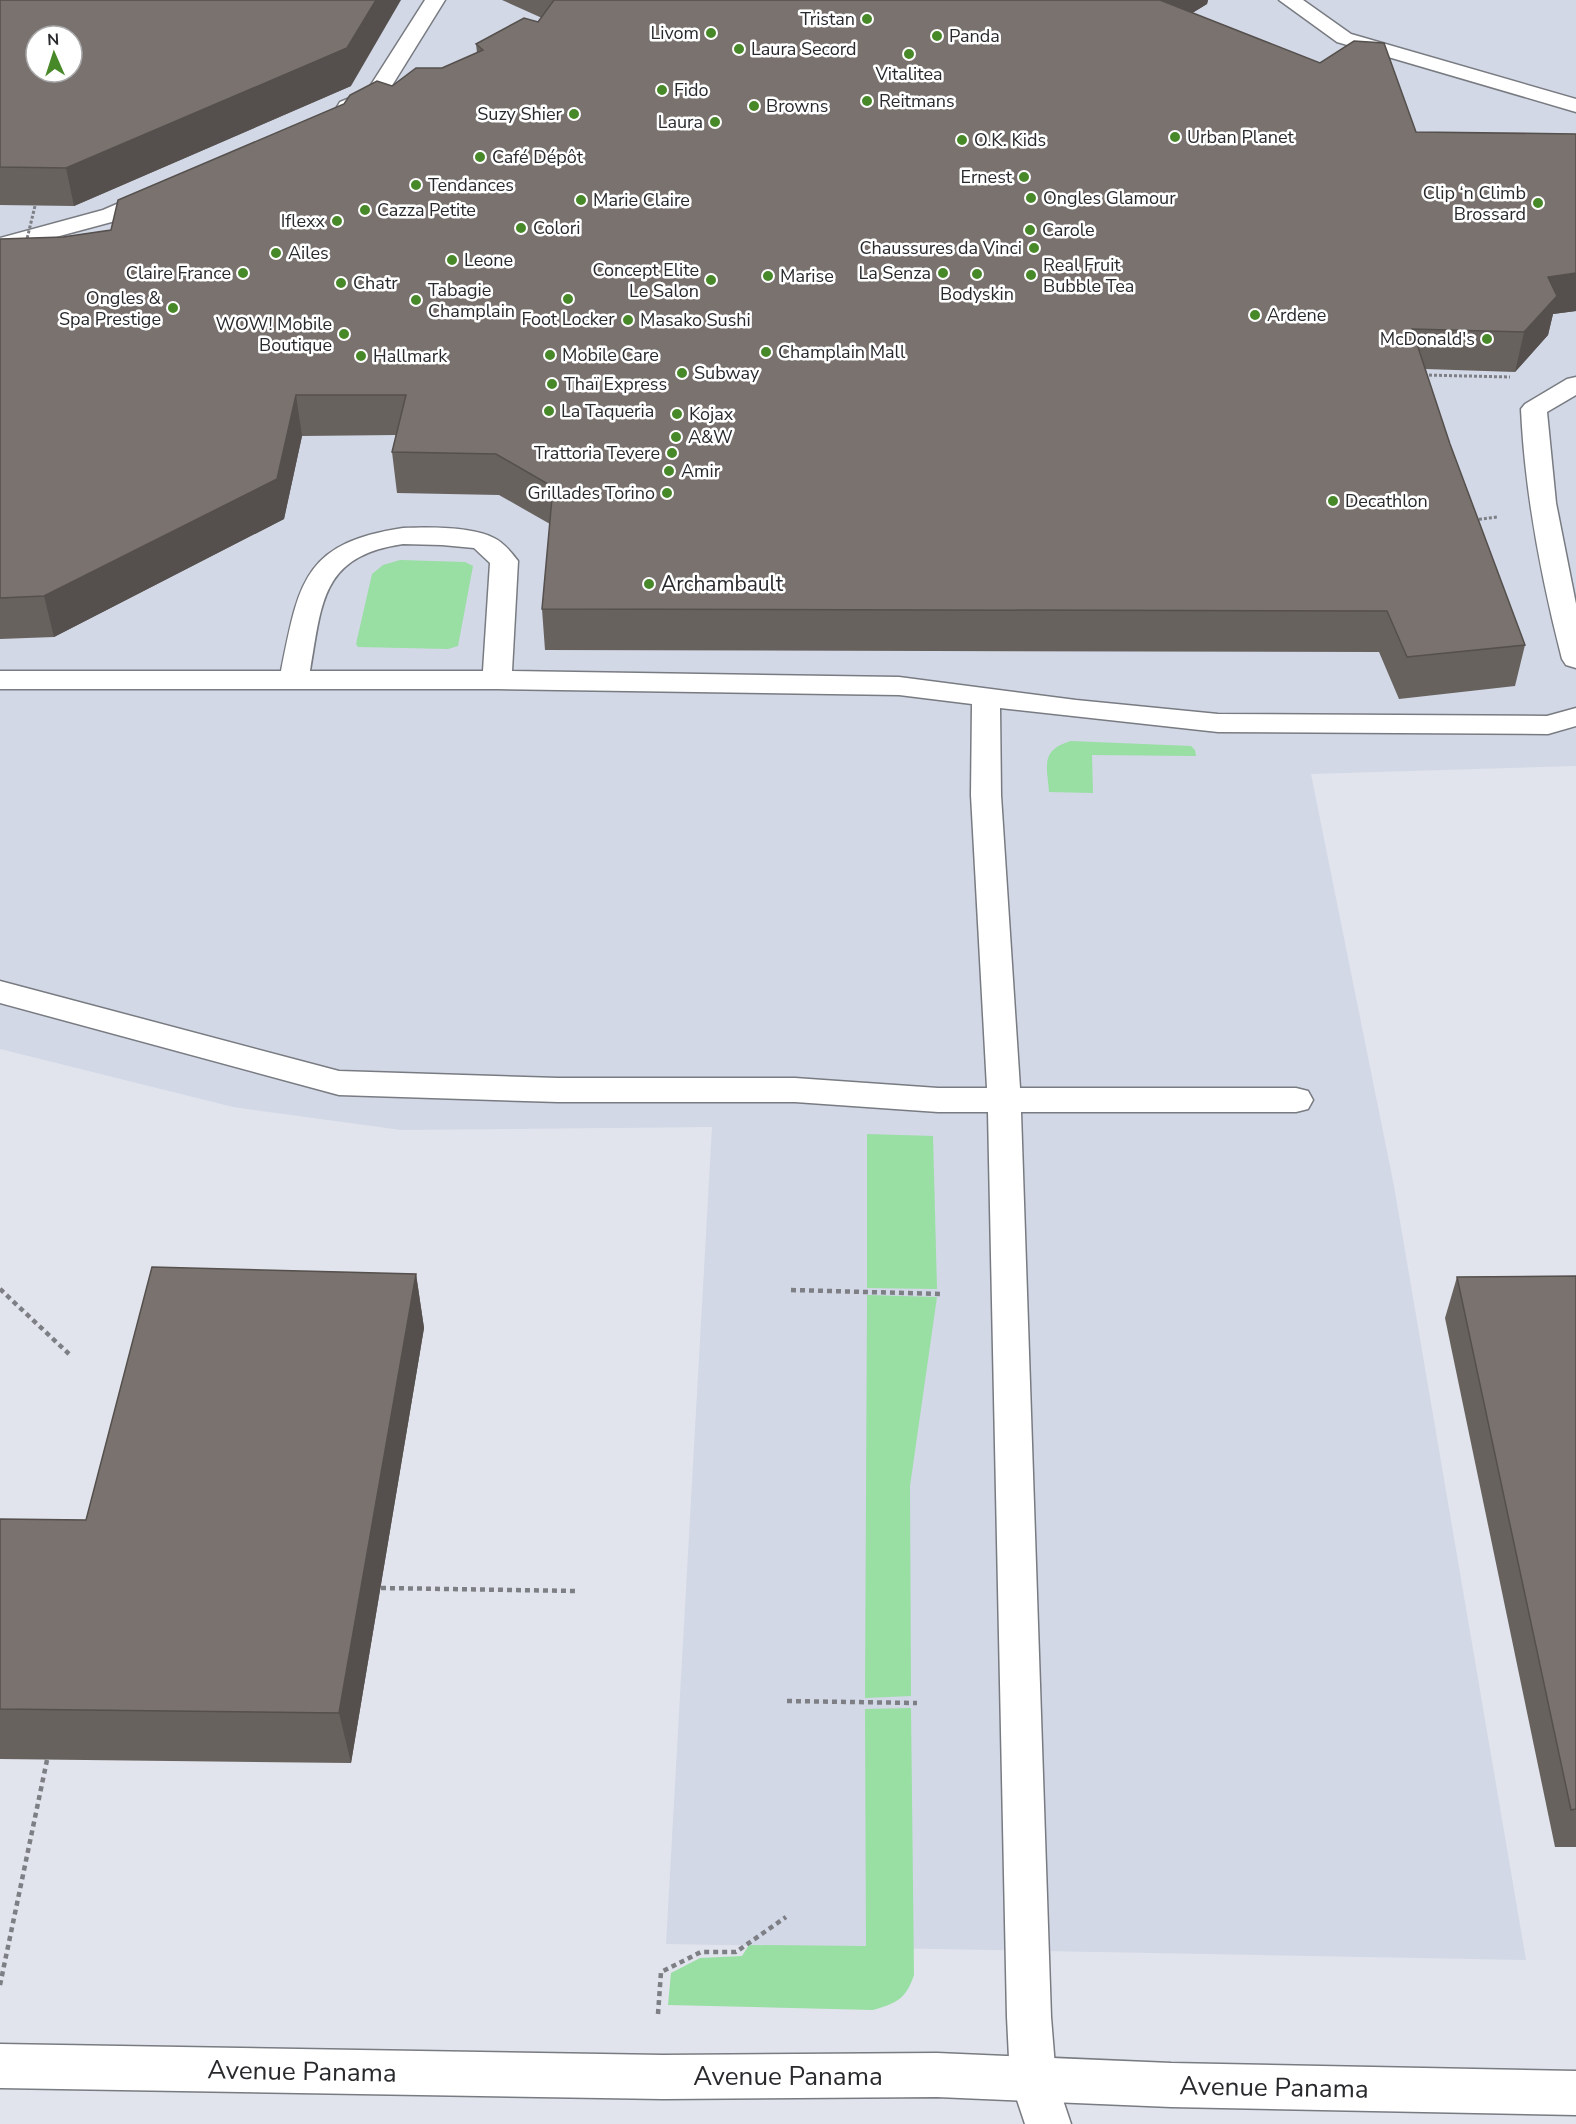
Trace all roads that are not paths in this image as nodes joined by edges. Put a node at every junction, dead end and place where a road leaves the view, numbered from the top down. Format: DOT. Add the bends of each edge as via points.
graph roads {
  1 [pos="435,0"];
  2 [pos="1289,0"];
  3 [pos="1576,106"];
  4 [pos="326,116"];
  5 [pos="175,185"];
  6 [pos="0,245"];
  7 [pos="1576,384"];
  8 [pos="1576,659"];
  9 [pos="0,680"];
  10 [pos="294,680"];
  11 [pos="497,680"];
  12 [pos="986,696"];
  13 [pos="1576,717"];
  14 [pos="0,992"];
  15 [pos="1004,1100"];
  16 [pos="1296,1100"];
  17 [pos="0,2066"];
  18 [pos="1033,2079"];
  19 [pos="1576,2093"];
  20 [pos="1048,2124"];
  1 -- 4 [label="street" via="375,95"];
  2 -- 3 [label="street" via="1344,38"];
  5 -- 6 [label="street" via="111,215"];
  7 -- 8 [label="street" via="1534,409 1535,447 1559,594"];
  9 -- 10 [label="street"];
  10 -- 11 [label="street"];
  10 -- 11 [label="street" via="313,596 320,578 337,558 357,547 398,537 433,536 486,543 504,561"];
  11 -- 12 [label="street" via="899,686"];
  12 -- 13 [label="street" via="1218,723 1548,725"];
  12 -- 15 [label="street" via="986,795"];
  14 -- 15 [label="street" via="339,1083 558,1090 795,1090 938,1100"];
  15 -- 16 [label="street"];
  15 -- 18 [label="street"];
  17 -- 18 [label="street, Avenue Panama"];
  18 -- 19 [label="street, Avenue Panama"];
  18 -- 20 [label="street"];
}
